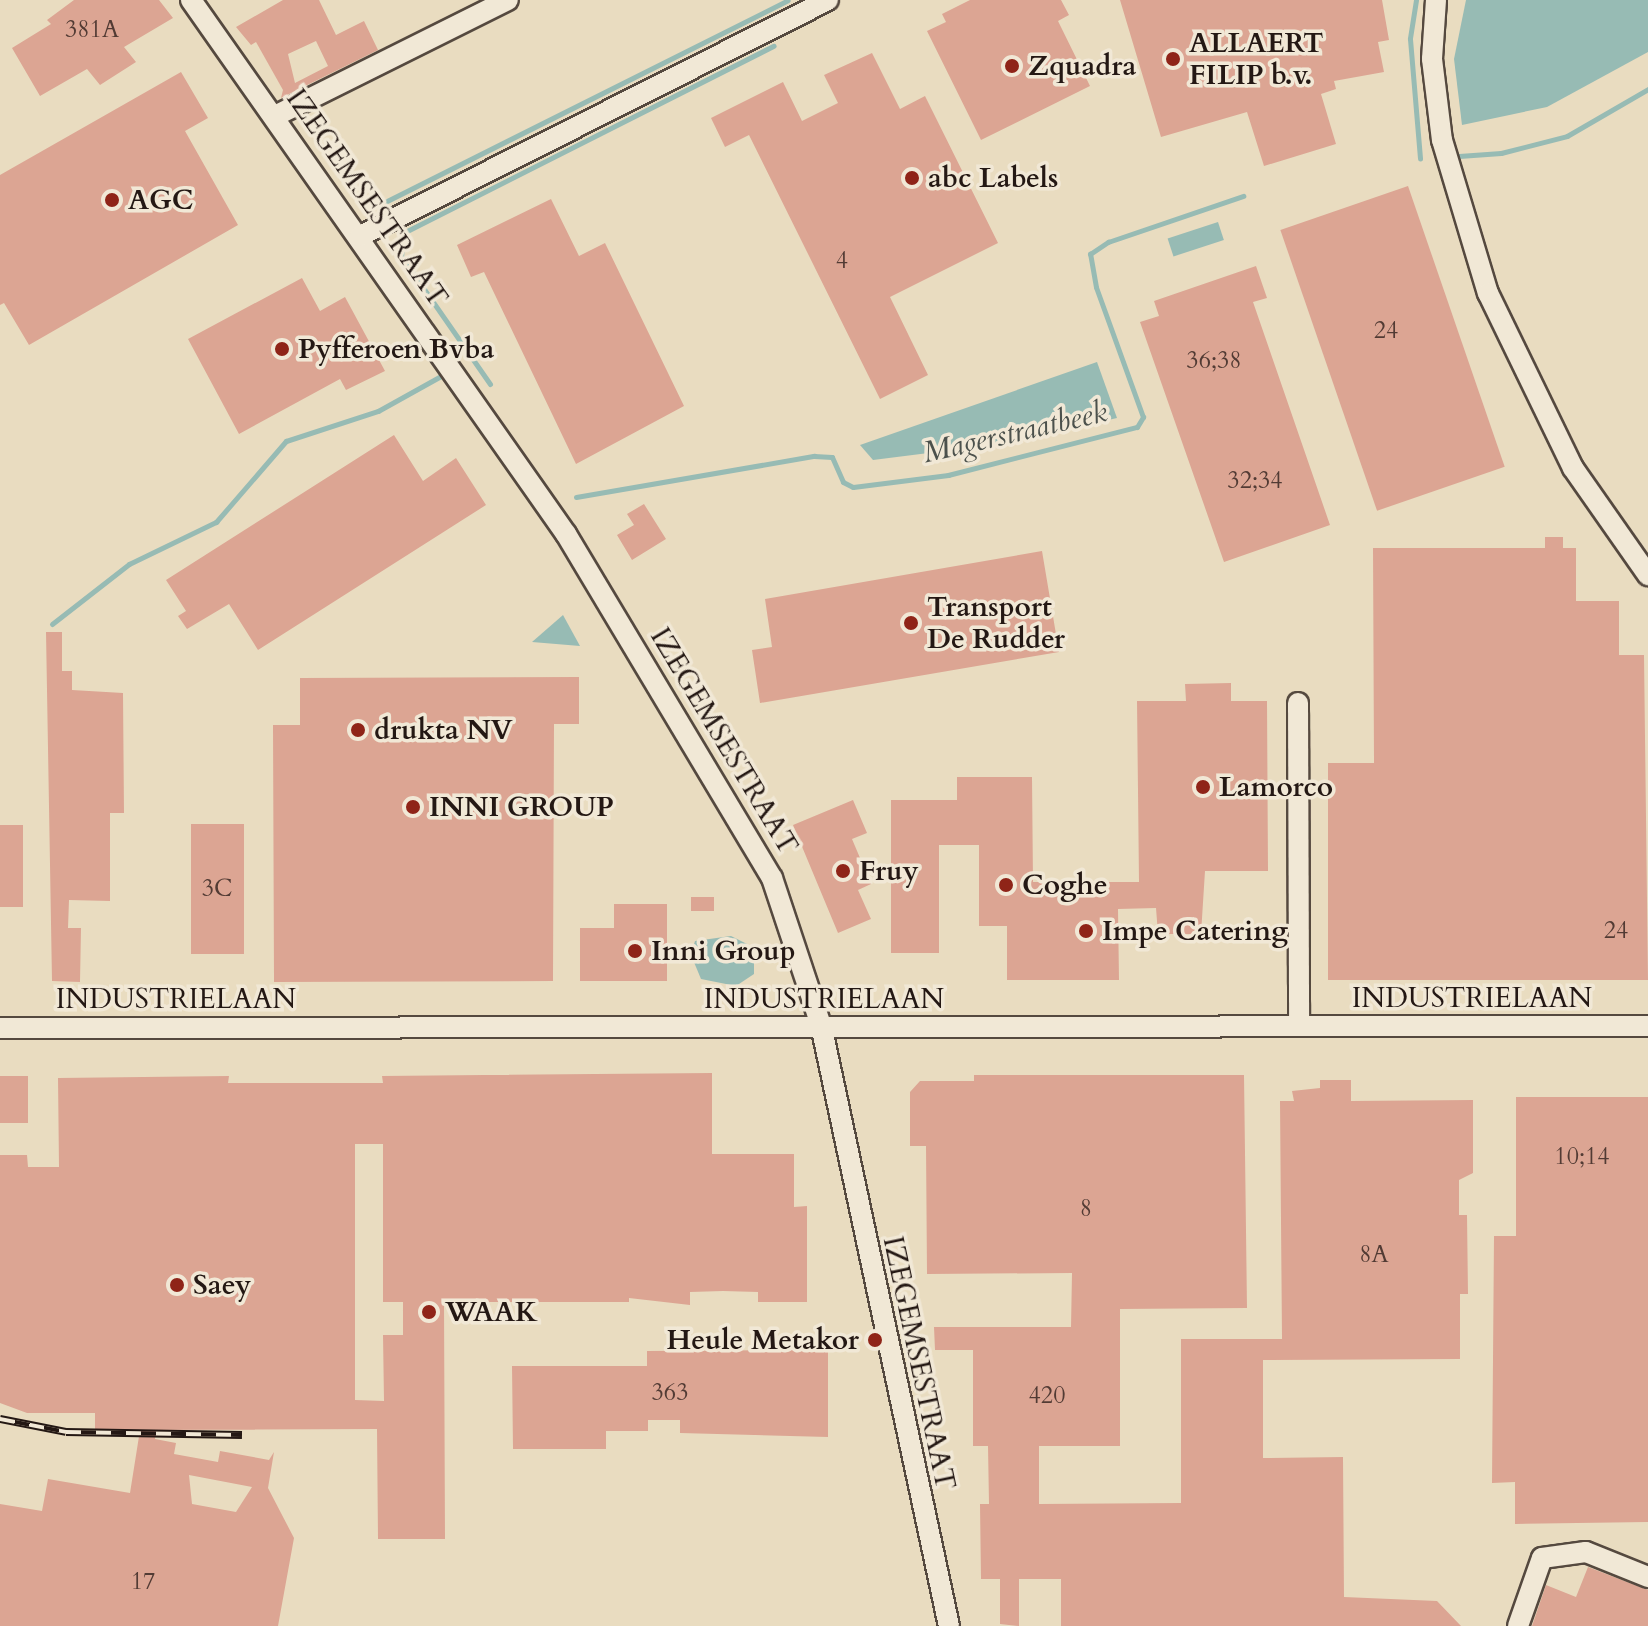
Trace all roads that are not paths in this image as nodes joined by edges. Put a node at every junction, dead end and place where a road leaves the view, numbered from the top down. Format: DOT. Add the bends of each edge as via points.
graph roads {
  1 [pos="191,0"];
  2 [pos="508,0"];
  3 [pos="828,0"];
  4 [pos="1436,0"];
  5 [pos="275,116"];
  6 [pos="360,236"];
  7 [pos="1648,575"];
  8 [pos="1298,703"];
  9 [pos="821,1025"];
  10 [pos="1299,1026"];
  11 [pos="1648,1026"];
  12 [pos="0,1028"];
  13 [pos="1648,1577"];
  14 [pos="949,1626"];
  15 [pos="1518,1626"];
  1 -- 5 [label="street, IZEGEMSESTRAAT"];
  2 -- 5 [label="street"];
  3 -- 6 [label="street"];
  4 -- 7 [label="street" via="1432,59 1442,140 1488,293 1573,468"];
  5 -- 6 [label="street, IZEGEMSESTRAAT"];
  6 -- 9 [label="street, IZEGEMSESTRAAT" via="566,534 733,804 772,878"];
  8 -- 10 [label="street"];
  9 -- 10 [label="street, INDUSTRIELAAN"];
  9 -- 12 [label="street, INDUSTRIELAAN"];
  9 -- 14 [label="street, IZEGEMSESTRAAT"];
  10 -- 11 [label="street, INDUSTRIELAAN"];
  13 -- 15 [label="street" via="1586,1552 1542,1558"];
}
